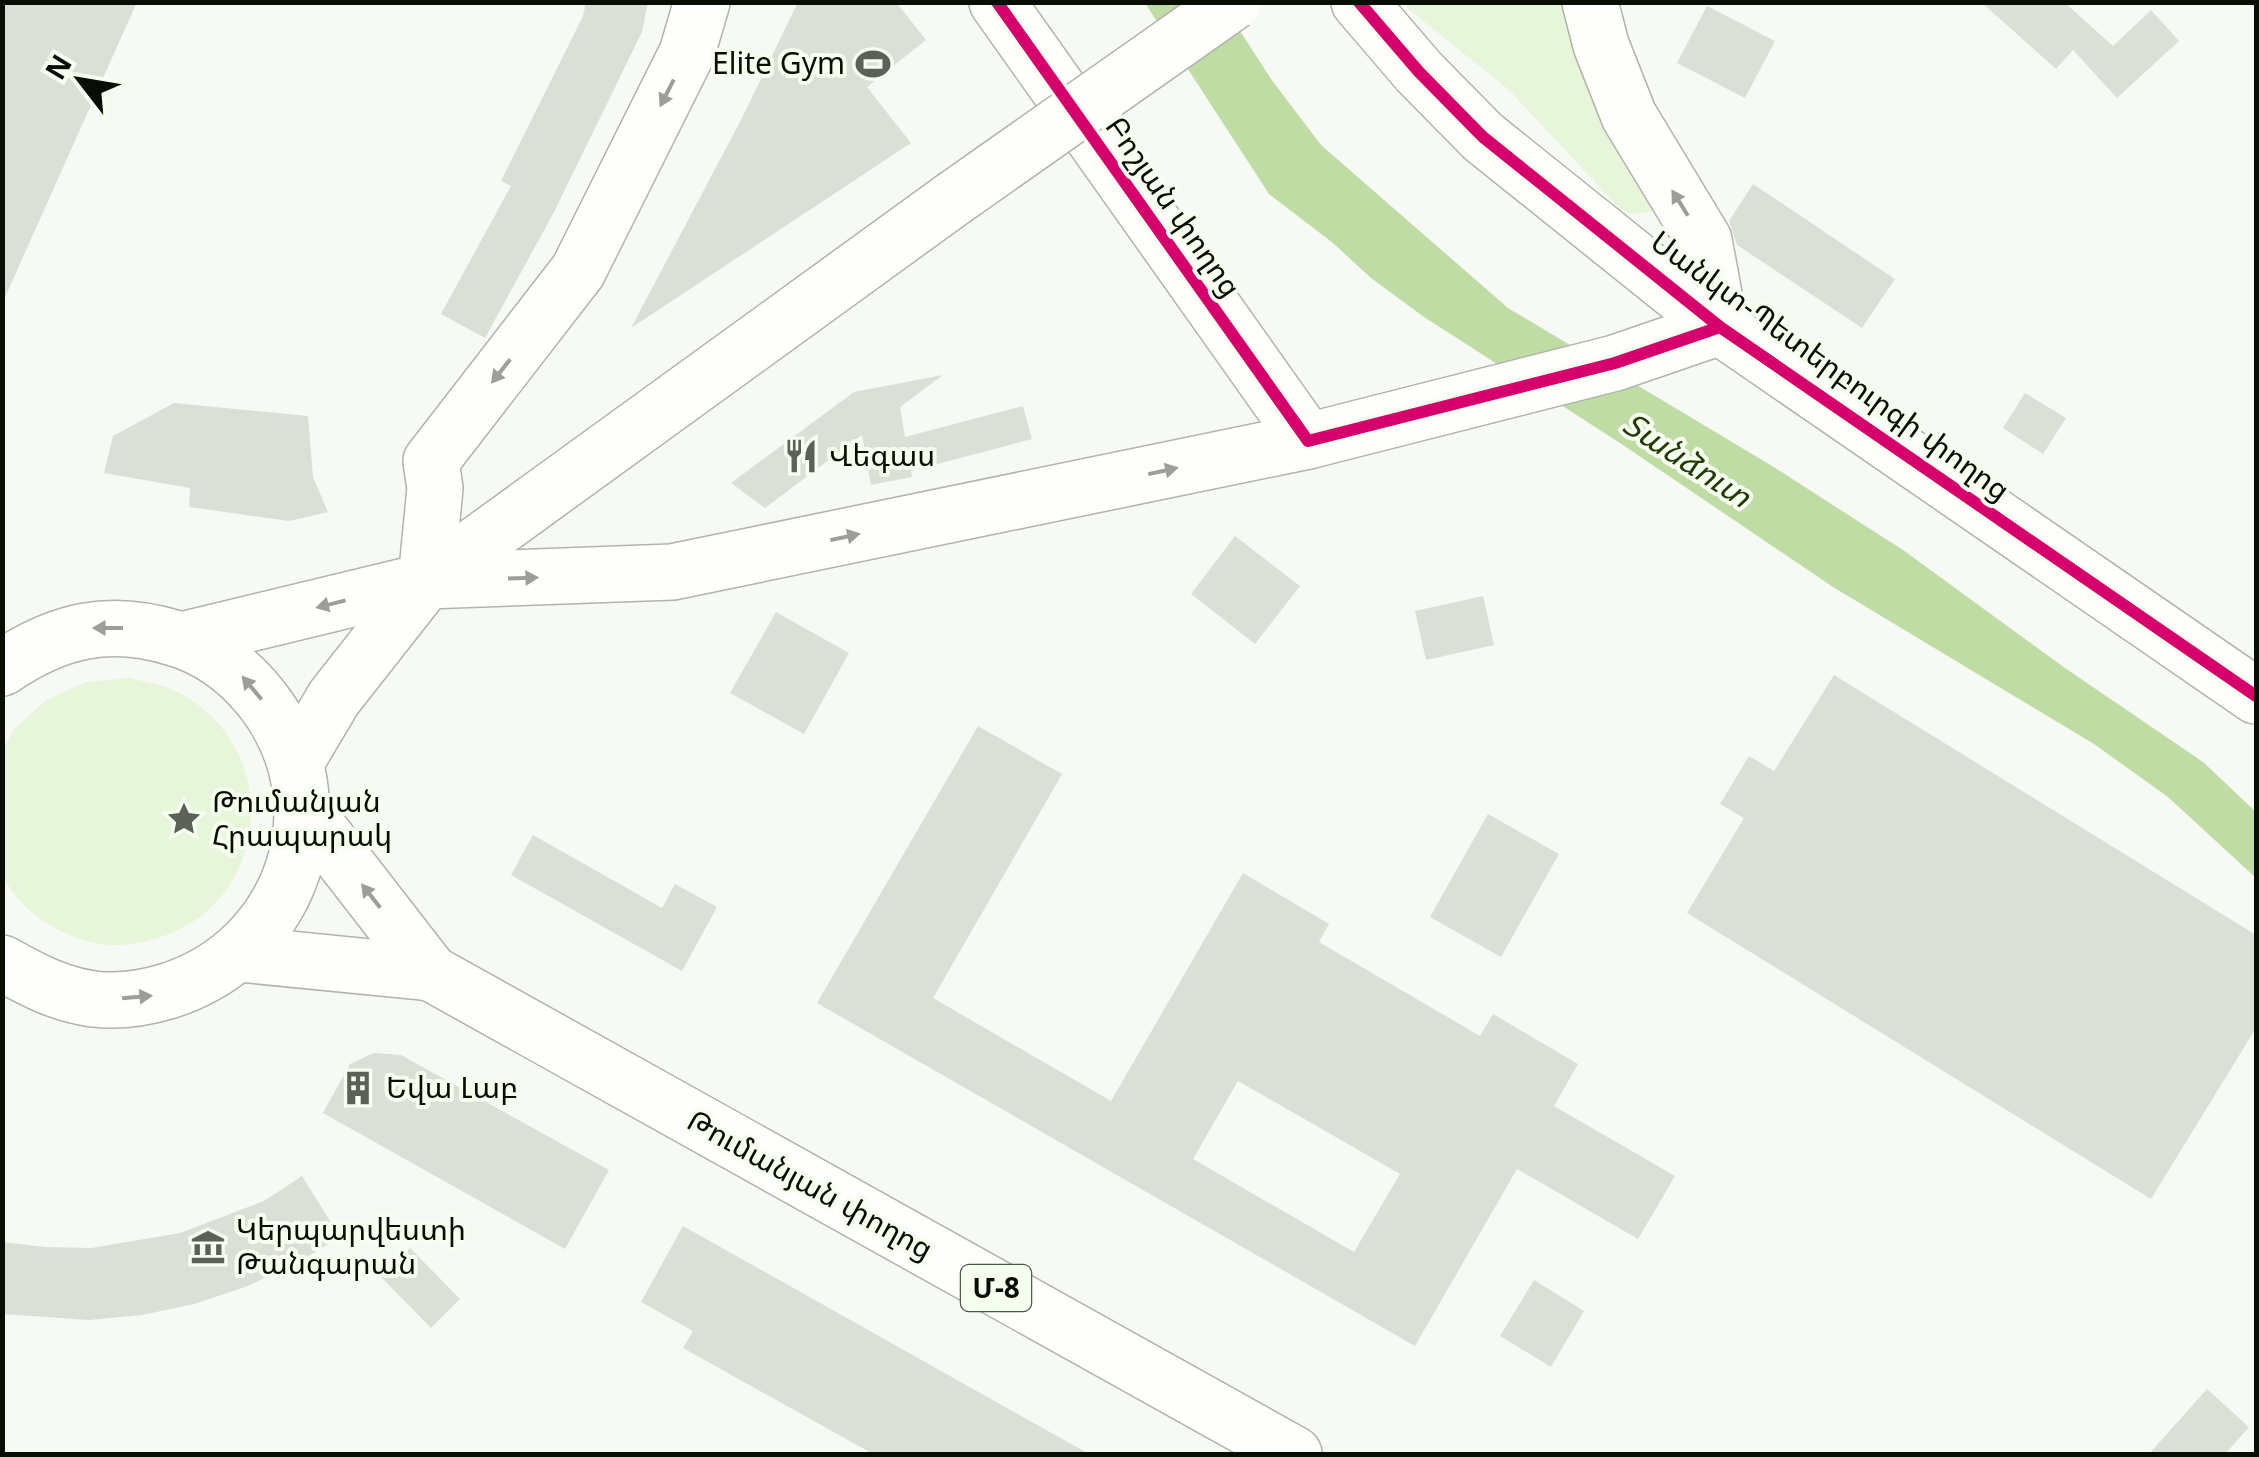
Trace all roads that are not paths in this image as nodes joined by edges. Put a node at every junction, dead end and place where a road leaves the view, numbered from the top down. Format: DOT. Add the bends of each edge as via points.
graph roads {
  1 [pos="702,2"];
  2 [pos="997,2"];
  3 [pos="1233,2"];
  4 [pos="1359,2"];
  5 [pos="1590,2"];
  6 [pos="1720,326"];
  7 [pos="1308,441"];
  8 [pos="426,581"];
  9 [pos="182,640"];
  10 [pos="13,656"];
  11 [pos="2256,696"];
  12 [pos="299,785"];
  13 [pos="239,954"];
  14 [pos="2,962"];
  15 [pos="432,973"];
  16 [pos="1294,1454"];
  1 -- 8 [label="main road, one-way" via="687,52 578,271 431,461 436,488"];
  2 -- 7 [label="main road, Բոշյան փողոց"];
  3 -- 8 [label="main road, bridge"];
  4 -- 6 [label="main road, Սանկտ-Պետերբուրգի փողոց" via="1484,137"];
  6 -- 5 [label="main road, one-way" via="1704,240 1628,116"];
  6 -- 7 [label="main road" via="1616,364"];
  6 -- 11 [label="main road, Սանկտ-Պետերբուրգի փողոց"];
  8 -- 7 [label="main road, one-way" via="672,572"];
  8 -- 9 [label="main road, one-way"];
  8 -- 12 [label="main road" via="334,698"];
  9 -- 10 [label="main road, one-way" via="144,628 88,628"];
  12 -- 9 [label="main road, one-way" via="278,719 243,676"];
  12 -- 13 [label="main road" via="300,849 287,888"];
  15 -- 12 [label="main road, Մ-8, one-way"];
  14 -- 13 [label="main road, one-way" via="41,986 95,1000 147,998 196,982"];
  13 -- 15 [label="main road, Մ-8"];
  15 -- 16 [label="main road, Թումանյան փողոց / Մ-8"];
}
